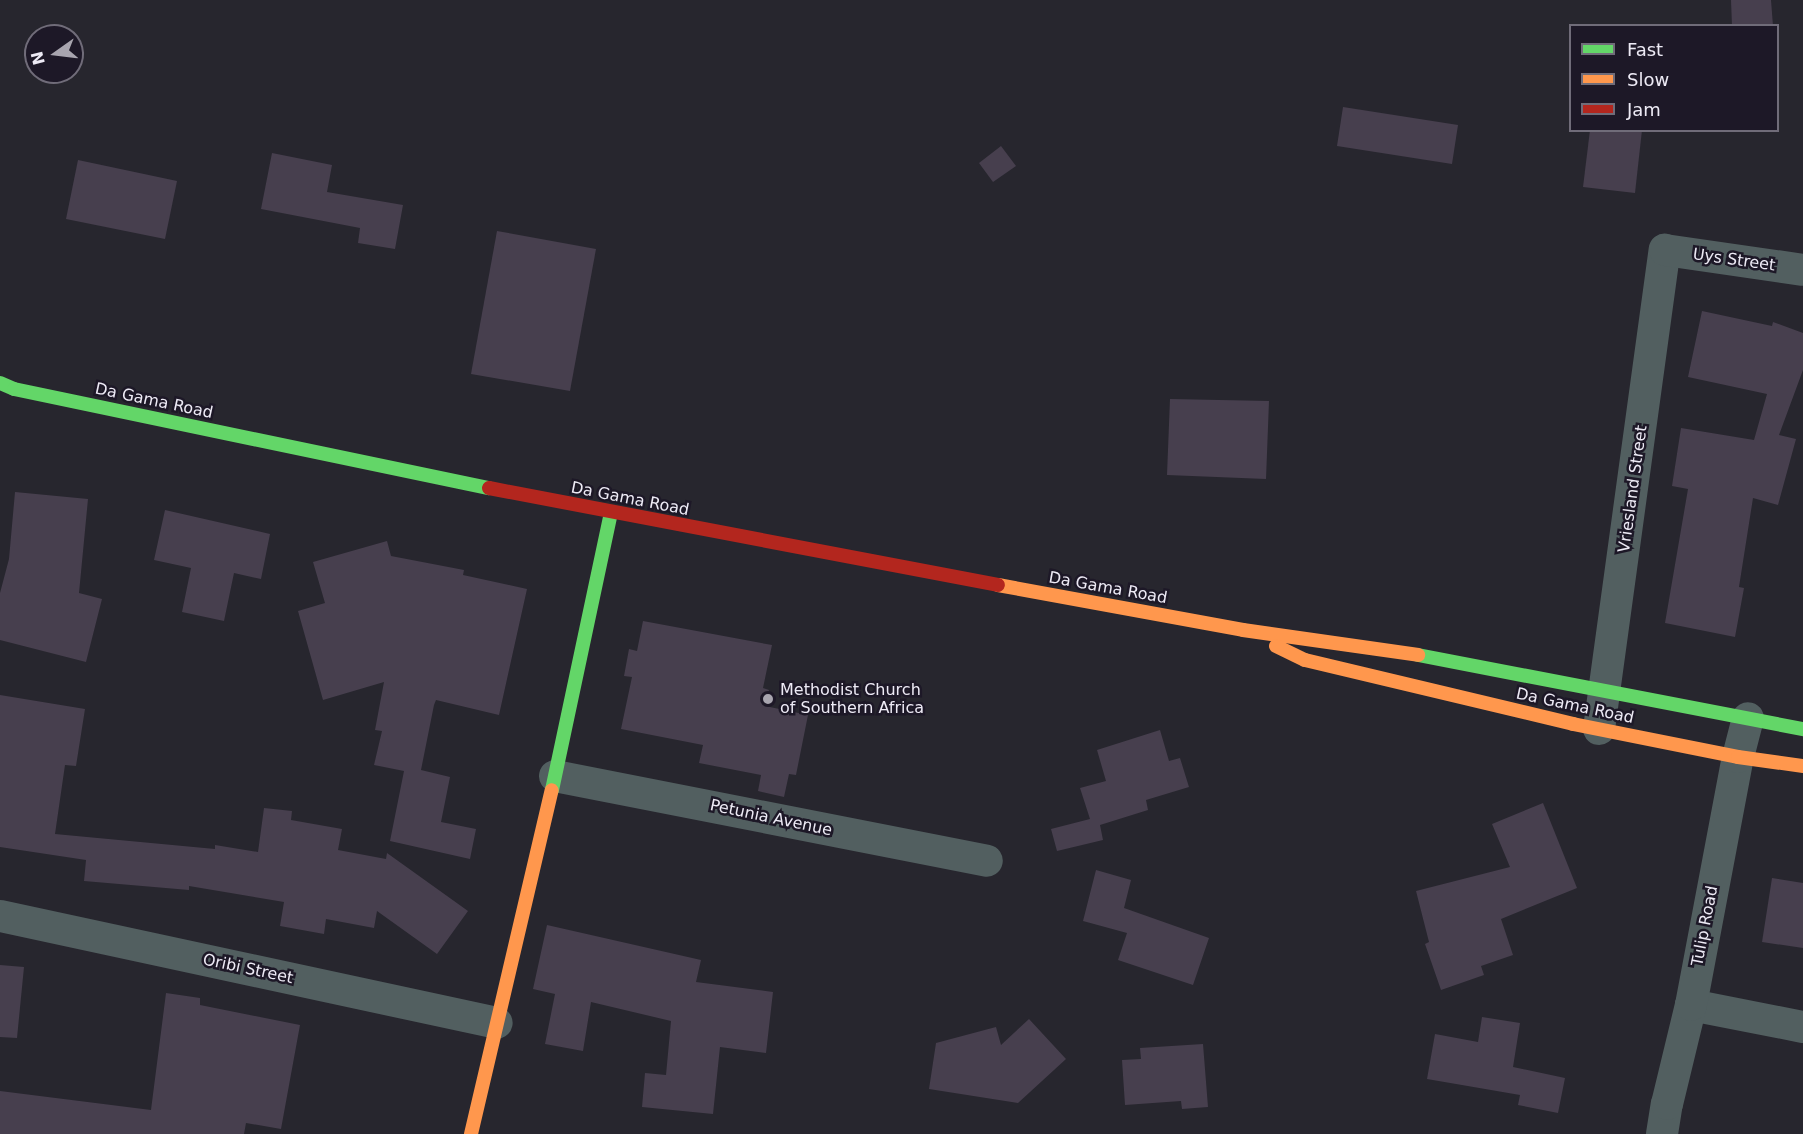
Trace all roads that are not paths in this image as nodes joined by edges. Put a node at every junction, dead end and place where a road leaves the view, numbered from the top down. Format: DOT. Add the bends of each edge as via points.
graph roads {
  1 [pos="1665,250"];
  2 [pos="1803,270"];
  3 [pos="0,383"];
  4 [pos="7,389"];
  5 [pos="611,513"];
  6 [pos="1243,630"];
  7 [pos="1606,692"];
  8 [pos="1748,718"];
  9 [pos="1599,729"];
  10 [pos="1803,729"];
  11 [pos="1738,757"];
  12 [pos="1803,766"];
  13 [pos="555,776"];
  14 [pos="987,861"];
  15 [pos="0,916"];
  16 [pos="1690,1005"];
  17 [pos="497,1023"];
  18 [pos="1803,1027"];
  19 [pos="471,1134"];
  20 [pos="1662,1134"];
  1 -- 2 [label="street, Uys Street"];
  1 -- 7 [label="street, Vriesland Street"];
  3 -- 4 [label="street, Da Gama Road"];
  4 -- 5 [label="street, Da Gama Road"];
  5 -- 6 [label="street, Da Gama Road"];
  5 -- 13 [label="street"];
  6 -- 7 [label="street, Da Gama Road" via="1405,653"];
  6 -- 9 [label="street, Da Gama Road" via="1305,660"];
  7 -- 8 [label="street, Da Gama Road"];
  7 -- 9 [label="street, Vriesland Street"];
  8 -- 10 [label="street, Da Gama Road"];
  8 -- 11 [label="street, Tulip Road"];
  9 -- 11 [label="street, Da Gama Road"];
  11 -- 12 [label="street, Da Gama Road"];
  11 -- 16 [label="street, Tulip Road"];
  13 -- 14 [label="street, Petunia Avenue"];
  13 -- 17 [label="street"];
  15 -- 17 [label="street, Oribi Street"];
  16 -- 18 [label="street"];
  16 -- 20 [label="street, Tulip Road"];
  17 -- 19 [label="street"];
}
